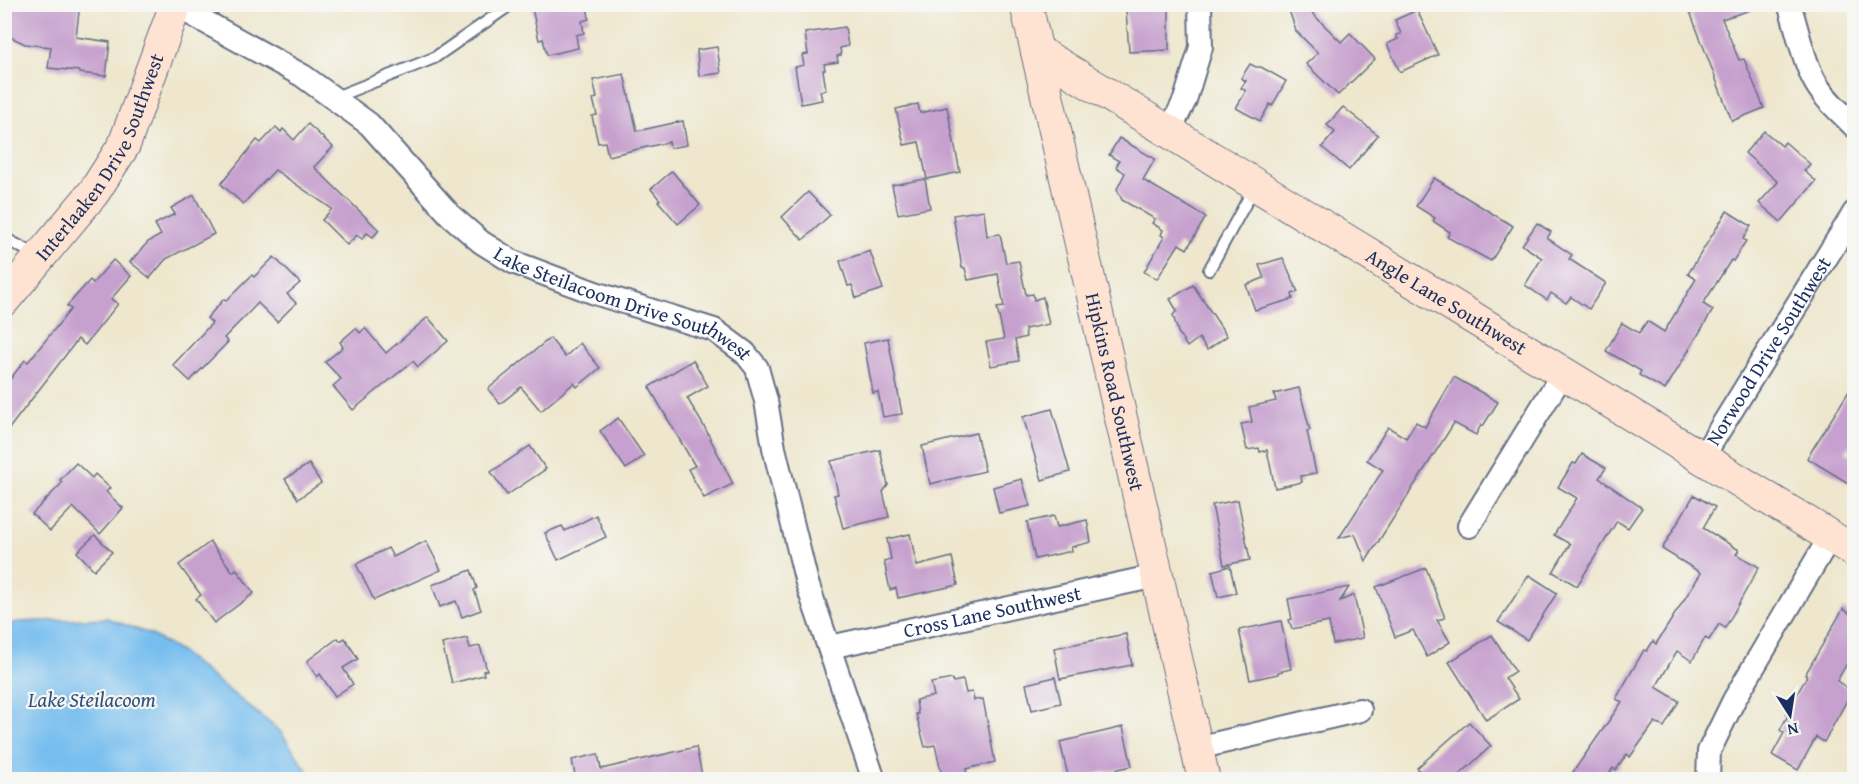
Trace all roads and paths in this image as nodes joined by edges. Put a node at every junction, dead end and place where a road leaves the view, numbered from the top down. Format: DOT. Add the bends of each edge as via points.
graph roads {
  1 [pos="1026,4"];
  2 [pos="1200,4"];
  3 [pos="1789,4"];
  4 [pos="175,5"];
  5 [pos="506,8"];
  6 [pos="1037,51"];
  7 [pos="333,98"];
  8 [pos="1854,126"];
  9 [pos="1169,132"];
  10 [pos="1255,185"];
  11 [pos="1854,213"];
  12 [pos="4,238"];
  13 [pos="39,257"];
  14 [pos="1209,270"];
  15 [pos="4,300"];
  16 [pos="1563,373"];
  17 [pos="1702,458"];
  18 [pos="1469,526"];
  19 [pos="1842,544"];
  20 [pos="1156,576"];
  21 [pos="830,647"];
  22 [pos="1360,710"];
  23 [pos="1197,748"];
  24 [pos="874,780"];
  25 [pos="1204,780"];
  26 [pos="1708,780"];
  1 -- 6 [label="street, Hipkins Road Southwest"];
  2 -- 9 [label="street" via="1202,47 1185,100"];
  3 -- 8 [label="street" via="1815,82"];
  4 -- 7 [label="street, Lake Steilacoom Drive Southwest" via="303,76"];
  4 -- 13 [label="street, Interlaaken Drive Southwest" via="124,145 94,192"];
  5 -- 7 [label="lane" via="434,58"];
  6 -- 9 [label="street, Angle Lane Southwest"];
  6 -- 20 [label="street, Hipkins Road Southwest"];
  7 -- 21 [label="street, Lake Steilacoom Drive Southwest" via="369,124 451,216 481,242 513,262 595,293 714,330 745,353 757,368 807,583"];
  9 -- 10 [label="street, Angle Lane Southwest"];
  10 -- 14 [label="lane"];
  10 -- 16 [label="street, Angle Lane Southwest"];
  11 -- 17 [label="street, Norwood Drive Southwest"];
  12 -- 13 [label="lane"];
  13 -- 15 [label="street, Interlaaken Drive Southwest"];
  16 -- 17 [label="street, Angle Lane Southwest"];
  16 -- 18 [label="street"];
  17 -- 19 [label="street, Angle Lane Southwest"];
  19 -- 26 [label="street" via="1734,700 1709,752"];
  20 -- 21 [label="street, Cross Lane Southwest"];
  20 -- 23 [label="street, Hipkins Road Southwest"];
  21 -- 24 [label="street, Lake Steilacoom Drive Southwest"];
  22 -- 23 [label="street"];
  23 -- 25 [label="street, Hipkins Road Southwest"];
}
